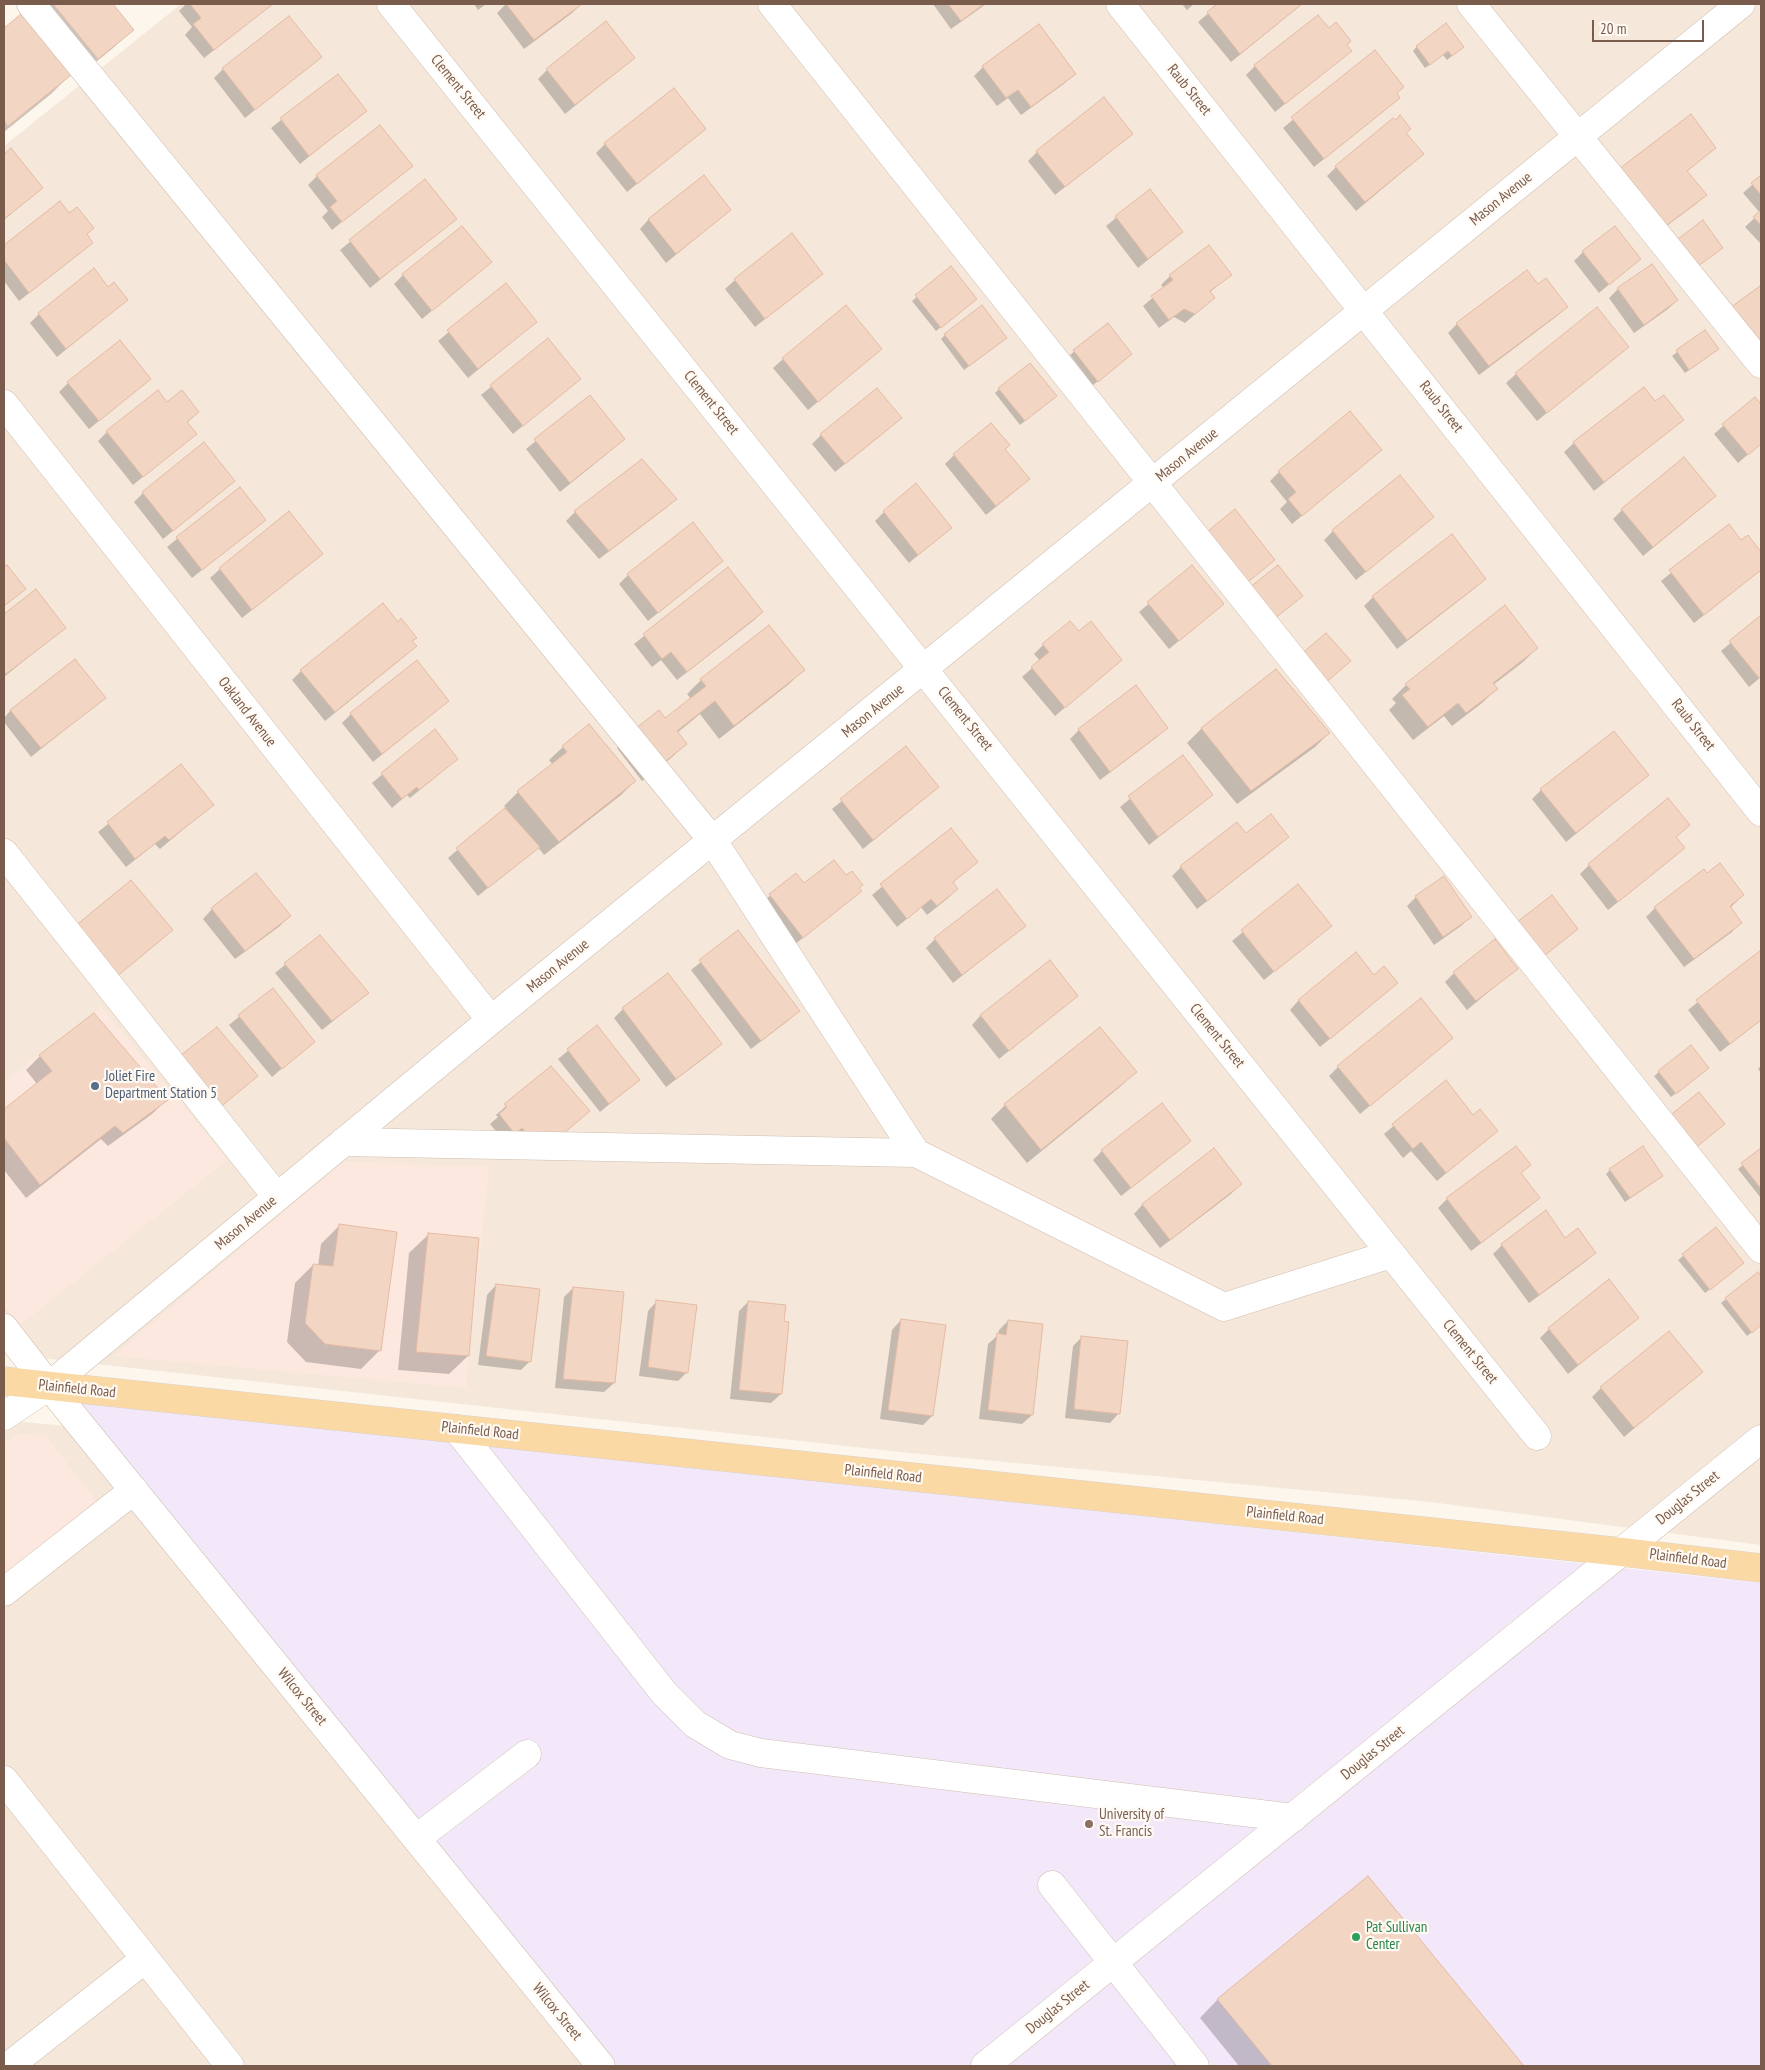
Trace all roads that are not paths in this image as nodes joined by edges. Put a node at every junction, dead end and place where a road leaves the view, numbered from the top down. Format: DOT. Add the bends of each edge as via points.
graph roads {
  1 [pos="32,4"];
  2 [pos="391,4"];
  3 [pos="772,4"];
  4 [pos="1120,4"];
  5 [pos="1471,4"];
  6 [pos="1741,4"];
  7 [pos="1578,137"];
  8 [pos="1365,310"];
  9 [pos="1761,364"];
  10 [pos="4,404"];
  11 [pos="1153,483"];
  12 [pos="924,669"];
  13 [pos="1761,812"];
  14 [pos="713,840"];
  15 [pos="4,853"];
  16 [pos="491,1020"];
  17 [pos="343,1142"];
  18 [pos="916,1153"];
  19 [pos="277,1197"];
  20 [pos="1761,1249"];
  21 [pos="1391,1254"];
  22 [pos="4,1328"];
  23 [pos="4,1381"];
  24 [pos="49,1386"];
  25 [pos="4,1416"];
  26 [pos="457,1429"];
  27 [pos="1537,1436"];
  28 [pos="1761,1439"];
  29 [pos="134,1490"];
  30 [pos="1622,1552"];
  31 [pos="1761,1568"];
  32 [pos="4,1592"];
  33 [pos="527,1754"];
  34 [pos="8,1795"];
  35 [pos="1292,1818"];
  36 [pos="417,1838"];
  37 [pos="1052,1885"];
  38 [pos="145,1959"];
  39 [pos="1113,1963"];
  40 [pos="8,2066"];
  41 [pos="230,2066"];
  42 [pos="601,2066"];
  43 [pos="985,2066"];
  44 [pos="1195,2066"];
  1 -- 14 [label="street"];
  2 -- 12 [label="street, Clement Street"];
  3 -- 11 [label="street"];
  4 -- 8 [label="street, Raub Street"];
  5 -- 7 [label="street"];
  6 -- 7 [label="street, Mason Avenue"];
  7 -- 8 [label="street, Mason Avenue"];
  7 -- 9 [label="street"];
  8 -- 11 [label="street, Mason Avenue"];
  8 -- 13 [label="street, Raub Street"];
  10 -- 16 [label="street, Oakland Avenue"];
  11 -- 12 [label="street, Mason Avenue"];
  11 -- 20 [label="street"];
  12 -- 14 [label="street, Mason Avenue"];
  12 -- 21 [label="street, Clement Street"];
  14 -- 16 [label="street, Mason Avenue"];
  14 -- 18 [label="street"];
  15 -- 19 [label="street"];
  16 -- 17 [label="street, Mason Avenue"];
  17 -- 18 [label="street"];
  17 -- 19 [label="street, Mason Avenue"];
  18 -- 21 [label="street" via="1224,1307"];
  19 -- 24 [label="street, Mason Avenue"];
  21 -- 27 [label="street, Clement Street"];
  22 -- 24 [label="street, Wilcox Street"];
  23 -- 24 [label="main road, Plainfield Road"];
  24 -- 25 [label="street, Mason Avenue"];
  24 -- 26 [label="main road, Plainfield Road"];
  24 -- 29 [label="street, Wilcox Street"];
  26 -- 30 [label="main road, Plainfield Road"];
  26 -- 35 [label="street" via="664,1693 695,1724 730,1744 761,1753"];
  28 -- 30 [label="street, Douglas Street"];
  29 -- 32 [label="street"];
  29 -- 36 [label="street, Wilcox Street"];
  30 -- 31 [label="main road, Plainfield Road"];
  30 -- 35 [label="street, Douglas Street"];
  33 -- 36 [label="street"];
  34 -- 38 [label="street"];
  35 -- 39 [label="street, Douglas Street"];
  36 -- 42 [label="street, Wilcox Street"];
  37 -- 39 [label="street"];
  38 -- 40 [label="street"];
  38 -- 41 [label="street"];
  39 -- 43 [label="street, Douglas Street"];
  39 -- 44 [label="street"];
}
